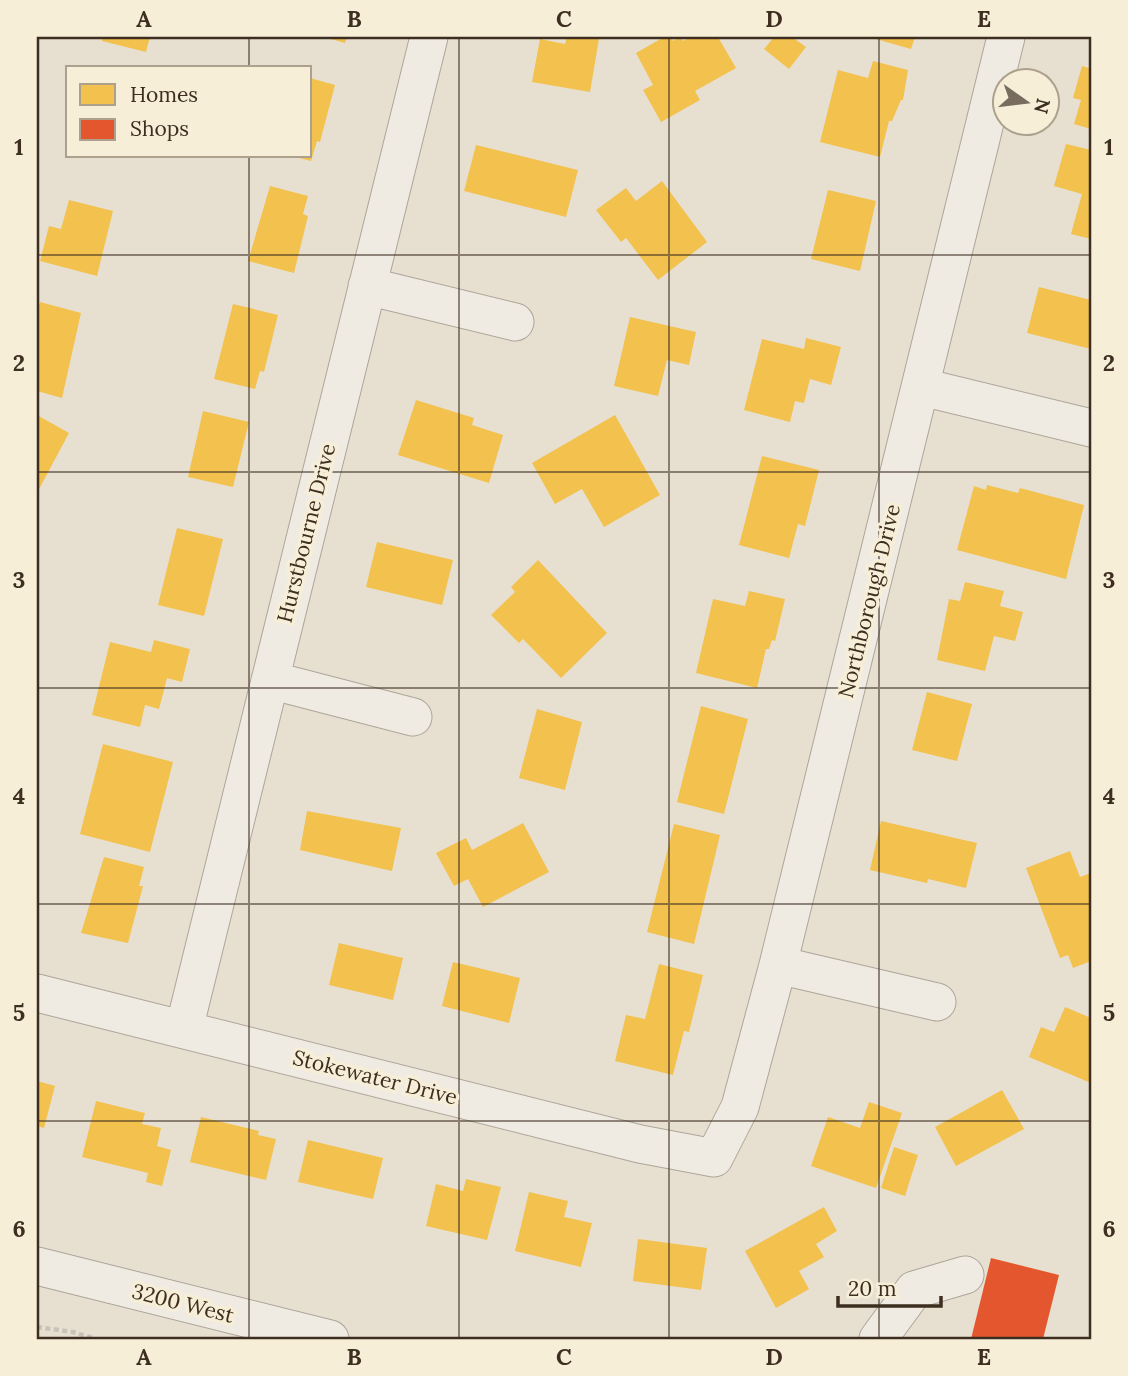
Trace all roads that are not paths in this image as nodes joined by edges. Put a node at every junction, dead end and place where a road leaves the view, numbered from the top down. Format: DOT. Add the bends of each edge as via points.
graph roads {
  1 [pos="429,37"];
  2 [pos="1006,37"];
  3 [pos="367,286"];
  4 [pos="515,322"];
  5 [pos="922,387"];
  6 [pos="1091,428"];
  7 [pos="270,680"];
  8 [pos="414,717"];
  9 [pos="778,965"];
  10 [pos="37,993"];
  11 [pos="937,1002"];
  12 [pos="184,1029"];
  13 [pos="714,1158"];
  14 [pos="37,1266"];
  15 [pos="965,1275"];
  16 [pos="330,1339"];
  17 [pos="878,1339"];
  1 -- 3 [label="street, Hurstbourne Drive"];
  2 -- 5 [label="street, Northborough Drive"];
  3 -- 4 [label="street"];
  3 -- 7 [label="street, Hurstbourne Drive"];
  5 -- 6 [label="street"];
  5 -- 9 [label="street, Northborough Drive"];
  7 -- 8 [label="street"];
  7 -- 12 [label="street, Hurstbourne Drive"];
  9 -- 11 [label="street"];
  9 -- 13 [label="street, Northborough Drive" via="740,1107"];
  10 -- 12 [label="street, Stokewater Drive"];
  12 -- 13 [label="street, Stokewater Drive" via="640,1144"];
  14 -- 16 [label="street, 3200 West"];
  15 -- 17 [label="street" via="914,1290"];
}
